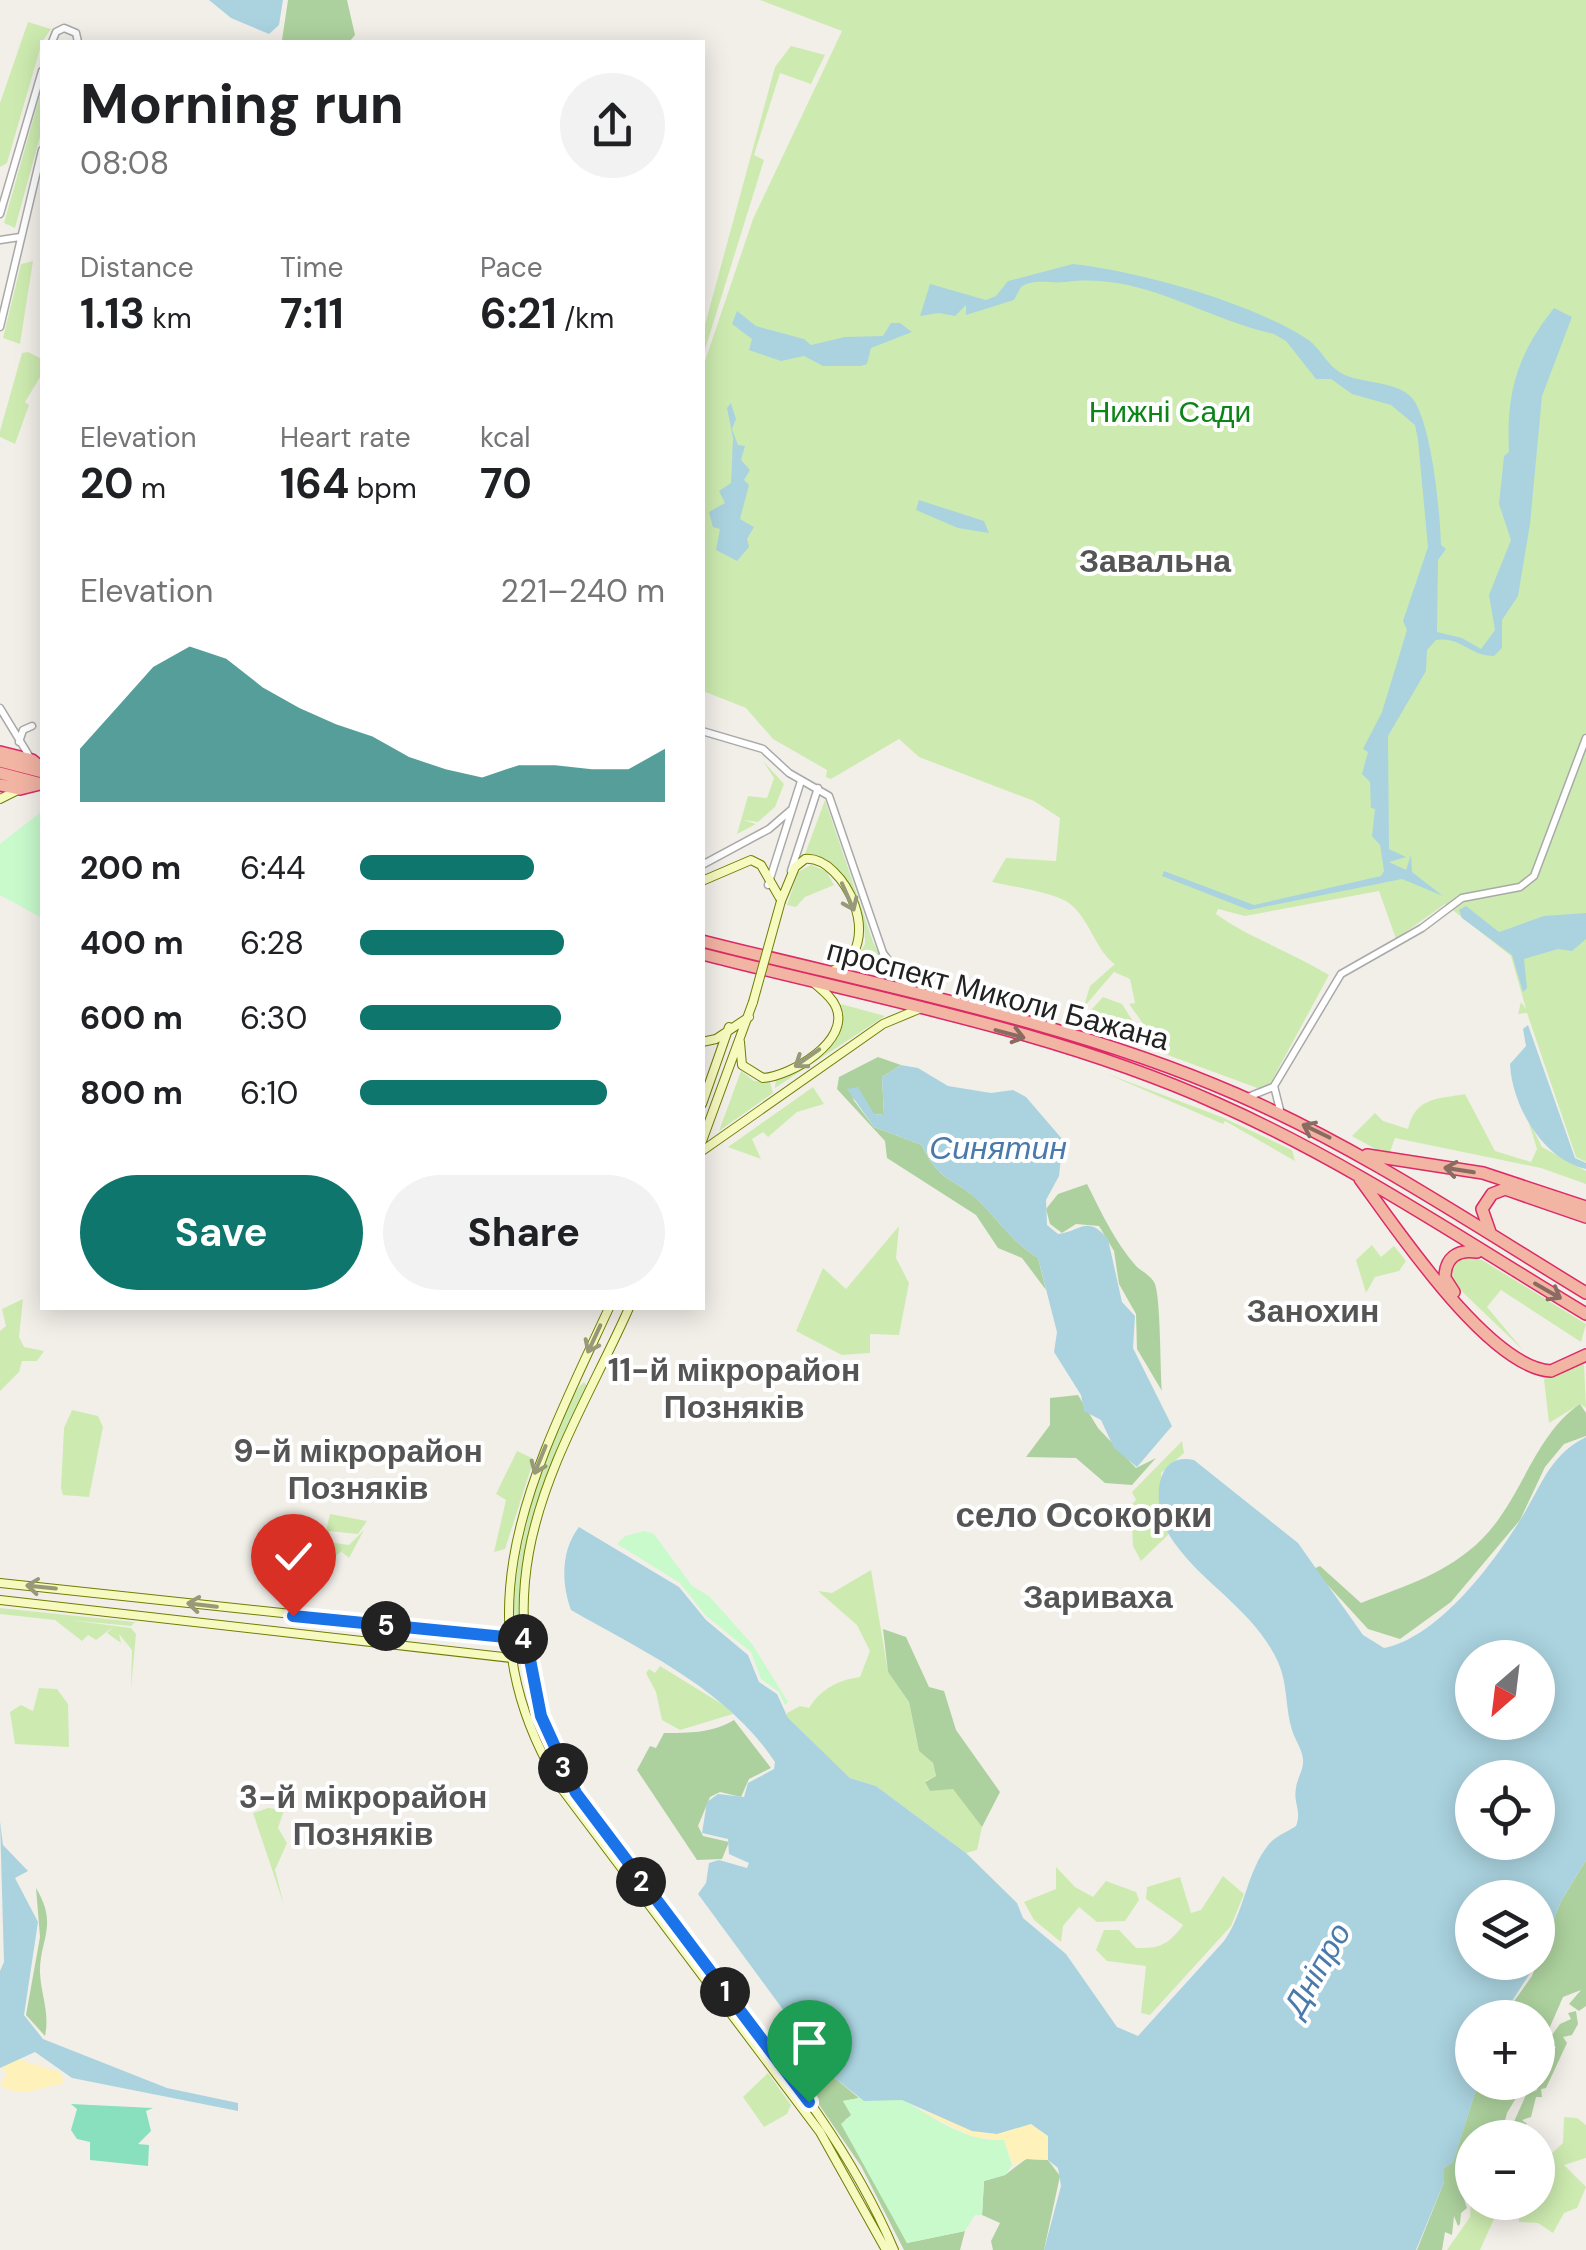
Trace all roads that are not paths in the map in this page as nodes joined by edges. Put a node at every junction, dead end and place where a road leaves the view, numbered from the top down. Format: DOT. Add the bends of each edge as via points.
graph roads {
  1 [pos="53,40"];
  2 [pos="79,40"];
  3 [pos="40,78"];
  4 [pos="40,158"];
  5 [pos="0,214"];
  6 [pos="20,237"];
  7 [pos="0,240"];
  8 [pos="0,327"];
  9 [pos="0,708"];
  10 [pos="32,726"];
  11 [pos="705,731"];
  12 [pos="1586,738"];
  13 [pos="19,744"];
  14 [pos="0,752"];
  15 [pos="0,761"];
  16 [pos="39,766"];
  17 [pos="0,772"];
  18 [pos="801,781"];
  19 [pos="40,783"];
  20 [pos="0,784"];
  21 [pos="40,784"];
  22 [pos="818,788"];
  23 [pos="20,789"];
  24 [pos="0,799"];
  25 [pos="792,809"];
  26 [pos="705,863"];
  27 [pos="705,880"];
  28 [pos="768,885"];
  29 [pos="786,886"];
  30 [pos="781,901"];
  31 [pos="705,943"];
  32 [pos="705,955"];
  33 [pos="818,977"];
  34 [pos="919,1003"];
  35 [pos="748,1016"];
  36 [pos="729,1027"];
  37 [pos="705,1042"];
  38 [pos="740,1042"];
  39 [pos="774,1077"];
  40 [pos="1274,1086"];
  41 [pos="783,1092"];
  42 [pos="705,1095"];
  43 [pos="1244,1098"];
  44 [pos="1282,1115"];
  45 [pos="705,1134"];
  46 [pos="1349,1148"];
  47 [pos="705,1149"];
  48 [pos="1356,1174"];
  49 [pos="1499,1184"];
  50 [pos="1586,1208"];
  51 [pos="1586,1217"];
  52 [pos="1493,1236"];
  53 [pos="1482,1253"];
  54 [pos="1586,1293"];
  55 [pos="607,1310"];
  56 [pos="628,1310"];
  57 [pos="1584,1313"];
  58 [pos="1586,1352"];
  59 [pos="0,1583"];
  60 [pos="98,1593"];
  61 [pos="0,1600"];
  62 [pos="95,1612"];
  63 [pos="508,1638"];
  64 [pos="526,1639"];
  65 [pos="510,1660"];
  66 [pos="529,1660"];
  67 [pos="886,2250"];
  68 [pos="894,2250"];
  1 -- 2 [label="street" via="68,28"];
  3 -- 5 [label="street"];
  4 -- 6 [label="street"];
  6 -- 7 [label="street"];
  6 -- 8 [label="street"];
  9 -- 13 [label="street"];
  10 -- 13 [label="street"];
  11 -- 18 [label="street" via="764,749"];
  12 -- 40 [label="street" via="1530,881 1462,898 1361,960 1335,982"];
  13 -- 16 [label="street"];
  14 -- 16 [label="highway"];
  15 -- 16 [label="highway"];
  17 -- 19 [label="highway"];
  18 -- 22 [label="street"];
  18 -- 25 [label="street"];
  20 -- 23 [label="highway"];
  21 -- 23 [label="highway"];
  22 -- 29 [label="street"];
  22 -- 34 [label="street" via="829,796 882,952"];
  23 -- 24 [label="main road"];
  25 -- 26 [label="street" via="770,829"];
  25 -- 28 [label="street"];
  27 -- 28 [label="main road" via="751,860"];
  28 -- 30 [label="main road"];
  29 -- 30 [label="main road"];
  29 -- 33 [label="main road, one-way" via="799,862 816,858 836,874 853,906 858,949"];
  30 -- 35 [label="main road, bridge"];
  31 -- 33 [label="highway, проспект Миколи Бажана"];
  32 -- 33 [label="highway, проспект Миколи Бажана"];
  33 -- 34 [label="highway, проспект Миколи Бажана"];
  33 -- 39 [label="main road, one-way" via="836,1006 837,1028 820,1050"];
  34 -- 41 [label="main road"];
  34 -- 43 [label="highway, проспект Миколи Бажана" via="1087,1040"];
  34 -- 48 [label="highway, проспект Миколи Бажана, one-way" via="1159,1079"];
  35 -- 36 [label="main road"];
  35 -- 38 [label="main road"];
  36 -- 37 [label="main road"];
  36 -- 42 [label="main road"];
  38 -- 39 [label="main road" via="746,1070"];
  38 -- 45 [label="main road"];
  39 -- 41 [label="main road" via="772,1086"];
  40 -- 43 [label="street"];
  40 -- 44 [label="street"];
  41 -- 47 [label="main road"];
  43 -- 44 [label="highway, проспект Миколи Бажана"];
  46 -- 44 [label="highway, проспект Миколи Бажана, one-way"];
  49 -- 46 [label="highway, one-way"];
  46 -- 52 [label="highway, проспект Миколи Бажана"];
  48 -- 53 [label="highway, проспект Миколи Бажана"];
  48 -- 58 [label="highway" via="1439,1285 1510,1355 1551,1371"];
  49 -- 50 [label="highway"];
  49 -- 51 [label="highway"];
  49 -- 52 [label="highway" via="1482,1209"];
  52 -- 54 [label="highway, проспект Миколи Бажана"];
  53 -- 57 [label="highway, проспект Миколи Бажана, one-way"];
  53 -- 58 [label="highway" via="1452,1256 1445,1278 1514,1350 1554,1364"];
  55 -- 63 [label="main road, one-way" via="522,1511 508,1577"];
  56 -- 64 [label="main road" via="543,1497 528,1559"];
  60 -- 59 [label="main road, one-way"];
  60 -- 62 [label="main road"];
  63 -- 60 [label="main road, one-way"];
  61 -- 62 [label="main road"];
  62 -- 65 [label="main road"];
  63 -- 64 [label="main road"];
  63 -- 65 [label="main road"];
  64 -- 66 [label="main road"];
  65 -- 66 [label="main road"];
  65 -- 67 [label="main road" via="532,1736 555,1778 820,2132"];
  66 -- 68 [label="main road" via="541,1716 576,1793 820,2118"];
}
